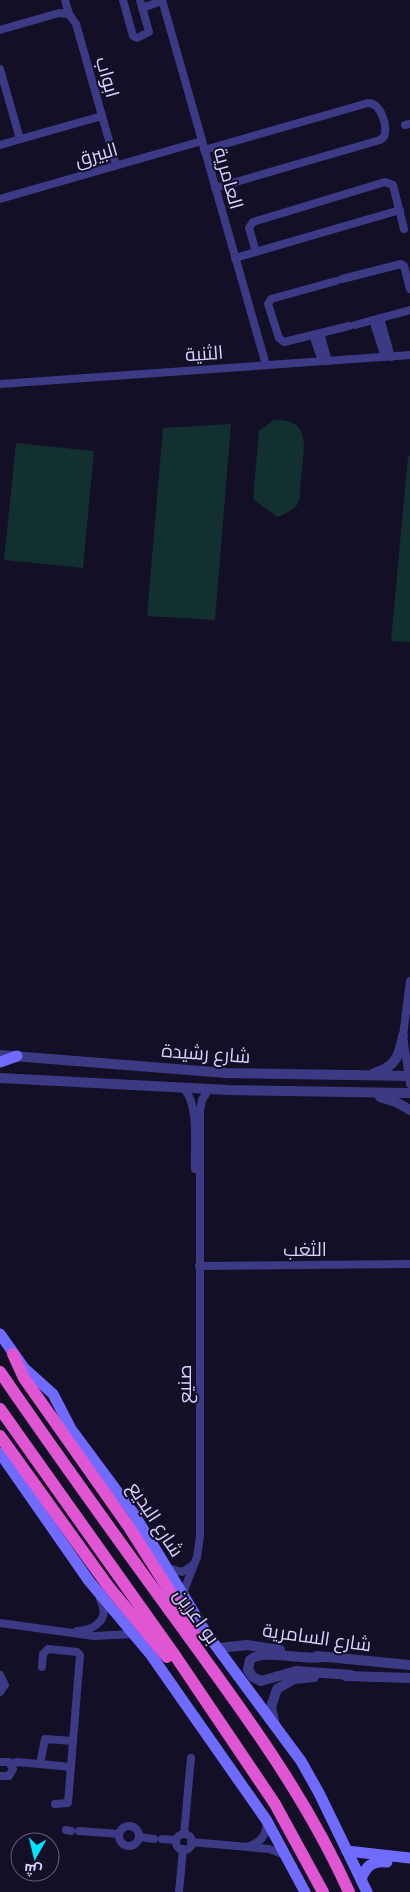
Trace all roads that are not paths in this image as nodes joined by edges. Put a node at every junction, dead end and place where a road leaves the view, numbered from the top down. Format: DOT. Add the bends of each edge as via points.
graph roads {
  1 [pos="65,0"];
  2 [pos="123,0"];
  3 [pos="162,1"];
  4 [pos="141,2"];
  5 [pos="69,14"];
  6 [pos="0,30"];
  7 [pos="0,68"];
  8 [pos="102,116"];
  9 [pos="20,139"];
  10 [pos="202,141"];
  11 [pos="0,145"];
  12 [pos="204,150"];
  13 [pos="116,165"];
  14 [pos="215,188"];
  15 [pos="0,199"];
  16 [pos="400,210"];
  17 [pos="404,229"];
  18 [pos="256,252"];
  19 [pos="236,258"];
  20 [pos="410,289"];
  21 [pos="410,310"];
  22 [pos="377,319"];
  23 [pos="316,334"];
  24 [pos="410,355"];
  25 [pos="388,357"];
  26 [pos="325,361"];
  27 [pos="266,365"];
  28 [pos="0,384"];
  29 [pos="410,981"];
  30 [pos="408,1001"];
  31 [pos="410,1018"];
  32 [pos="403,1036"];
  33 [pos="0,1055"];
  34 [pos="17,1056"];
  35 [pos="0,1062"];
  36 [pos="364,1075"];
  37 [pos="0,1078"];
  38 [pos="410,1080"];
  39 [pos="182,1087"];
  40 [pos="209,1089"];
  41 [pos="228,1090"];
  42 [pos="312,1090"];
  43 [pos="410,1093"];
  44 [pos="410,1110"];
  45 [pos="199,1203"];
  46 [pos="410,1264"];
  47 [pos="199,1266"];
  48 [pos="0,1334"];
  49 [pos="13,1354"];
  50 [pos="0,1372"];
  51 [pos="0,1409"];
  52 [pos="0,1436"];
  53 [pos="0,1453"];
  54 [pos="195,1564"];
  55 [pos="167,1568"];
  56 [pos="94,1586"];
  57 [pos="183,1593"];
  58 [pos="0,1623"];
  59 [pos="62,1632"];
  60 [pos="135,1634"];
  61 [pos="219,1648"];
  62 [pos="202,1654"];
  63 [pos="322,1658"];
  64 [pos="410,1666"];
  65 [pos="42,1667"];
  66 [pos="0,1675"];
  67 [pos="188,1675"];
  68 [pos="351,1675"];
  69 [pos="379,1677"];
  70 [pos="410,1678"];
  71 [pos="410,1682"];
  72 [pos="0,1692"];
  73 [pos="275,1726"];
  74 [pos="73,1741"];
  75 [pos="191,1758"];
  76 [pos="0,1762"];
  77 [pos="11,1764"];
  78 [pos="40,1764"];
  79 [pos="71,1767"];
  80 [pos="0,1776"];
  81 [pos="55,1804"];
  82 [pos="267,1822"];
  83 [pos="72,1831"];
  84 [pos="119,1834"];
  85 [pos="184,1834"];
  86 [pos="139,1837"];
  87 [pos="176,1840"];
  88 [pos="191,1842"];
  89 [pos="245,1847"];
  90 [pos="183,1849"];
  91 [pos="347,1851"];
  92 [pos="285,1855"];
  93 [pos="410,1858"];
  94 [pos="410,1863"];
  95 [pos="361,1879"];
  96 [pos="179,1892"];
  97 [pos="305,1892"];
  98 [pos="322,1892"];
  99 [pos="349,1892"];
  100 [pos="367,1892"];
  1 -- 5 [label="street, ابواب"];
  2 -- 4 [label="street" via="136,38 149,32"];
  3 -- 4 [label="street"];
  3 -- 10 [label="street, العامرية"];
  5 -- 6 [label="street" via="59,13"];
  5 -- 8 [label="street, ابواب" via="76,24"];
  7 -- 9 [label="street"];
  8 -- 9 [label="street"];
  8 -- 13 [label="street, ابواب"];
  9 -- 11 [label="street"];
  10 -- 12 [label="street, العامرية"];
  10 -- 13 [label="street, البيرق"];
  12 -- 14 [label="street, العامرية"];
  12 -- 14 [label="street" via="368,103 379,107 386,132 380,140"];
  13 -- 15 [label="street, البيرق"];
  14 -- 19 [label="street, العامرية"];
  16 -- 17 [label="street"];
  16 -- 18 [label="street"];
  16 -- 18 [label="street" via="392,185 385,182 253,222 250,228"];
  18 -- 19 [label="street"];
  19 -- 27 [label="street, العامرية"];
  20 -- 23 [label="street" via="401,264 269,301 281,341"];
  21 -- 22 [label="street"];
  22 -- 23 [label="street"];
  22 -- 25 [label="street"];
  23 -- 26 [label="street"];
  24 -- 25 [label="street, الثنية"];
  25 -- 26 [label="street, الثنية"];
  26 -- 27 [label="street, الثنية"];
  27 -- 28 [label="street, الثنية"];
  29 -- 30 [label="street"];
  30 -- 31 [label="street"];
  30 -- 32 [label="street"];
  32 -- 36 [label="street" via="400,1051 392,1065"];
  32 -- 38 [label="street"];
  33 -- 34 [label="street, شارع رشيدة"];
  34 -- 35 [label="main road"];
  34 -- 36 [label="street, شارع رشيدة" via="226,1072"];
  36 -- 38 [label="street, شارع رشيدة"];
  37 -- 39 [label="street, شارع رشيدة"];
  38 -- 41 [label="street" via="397,1088 259,1085"];
  39 -- 40 [label="street, شارع رشيدة"];
  39 -- 45 [label="street, صنيع" via="194,1106 194,1156"];
  40 -- 41 [label="street, شارع رشيدة"];
  40 -- 45 [label="street, صنيع" via="200,1106"];
  41 -- 42 [label="street, شارع رشيدة"];
  42 -- 43 [label="street, شارع رشيدة"];
  42 -- 44 [label="street" via="384,1097"];
  45 -- 47 [label="street, صنيع"];
  46 -- 47 [label="street, الثغب"];
  47 -- 54 [label="street, صنيع" via="200,1520"];
  48 -- 49 [label="main road"];
  49 -- 55 [label="main road, شارع البديع" via="33,1378 53,1394 71,1428 134,1514"];
  49 -- 62 [label="highway" via="24,1378 186,1616"];
  50 -- 62 [label="highway, بو اعرين" via="87,1498"];
  51 -- 67 [label="highway"];
  52 -- 67 [label="highway" via="119,1600 166,1656"];
  53 -- 56 [label="main road"];
  54 -- 55 [label="street" via="184,1572"];
  54 -- 57 [label="street, صنيع"];
  55 -- 57 [label="main road, شارع البديع"];
  56 -- 59 [label="street" via="104,1608 101,1621 91,1629"];
  56 -- 60 [label="main road"];
  57 -- 61 [label="main road, شارع البديع"];
  58 -- 59 [label="street"];
  59 -- 60 [label="street" via="108,1637"];
  60 -- 82 [label="main road"];
  61 -- 63 [label="street, شارع السامرية" via="252,1645"];
  61 -- 73 [label="main road, شارع البديع"];
  62 -- 99 [label="highway, بو اعرين" via="293,1787"];
  63 -- 64 [label="street, شارع السامرية"];
  63 -- 68 [label="street" via="260,1654 250,1660 248,1670 261,1681 296,1671"];
  65 -- 74 [label="street" via="43,1654 48,1649 80,1655"];
  66 -- 72 [label="street" via="5,1685"];
  67 -- 98 [label="highway" via="276,1804"];
  68 -- 69 [label="street, شارع السامرية"];
  68 -- 73 [label="street, شارع السامرية" via="300,1678 282,1685 272,1700"];
  69 -- 70 [label="street, شارع السامرية"];
  69 -- 71 [label="street, شارع السامرية"];
  73 -- 91 [label="main road, شارع البديع" via="301,1761"];
  74 -- 78 [label="street" via="44,1739"];
  74 -- 79 [label="street"];
  75 -- 85 [label="street"];
  76 -- 77 [label="street"];
  77 -- 78 [label="street"];
  77 -- 80 [label="street" via="11,1774"];
  78 -- 79 [label="street"];
  79 -- 81 [label="street" via="68,1803"];
  82 -- 89 [label="street" via="262,1840"];
  82 -- 92 [label="main road"];
  83 -- 84 [label="street"];
  84 -- 86 [label="street" via="130,1826 137,1829"];
  84 -- 86 [label="street" via="126,1845 135,1844"];
  85 -- 87 [label="street"];
  85 -- 88 [label="street"];
  86 -- 87 [label="street"];
  87 -- 90 [label="street"];
  88 -- 89 [label="street"];
  88 -- 90 [label="street" via="188,1848"];
  89 -- 92 [label="street" via="273,1850"];
  90 -- 96 [label="street"];
  91 -- 93 [label="main road"];
  91 -- 95 [label="main road, شارع البديع"];
  92 -- 97 [label="main road"];
  94 -- 95 [label="main road" via="376,1861"];
  95 -- 100 [label="main road, شارع البديع"];
}
